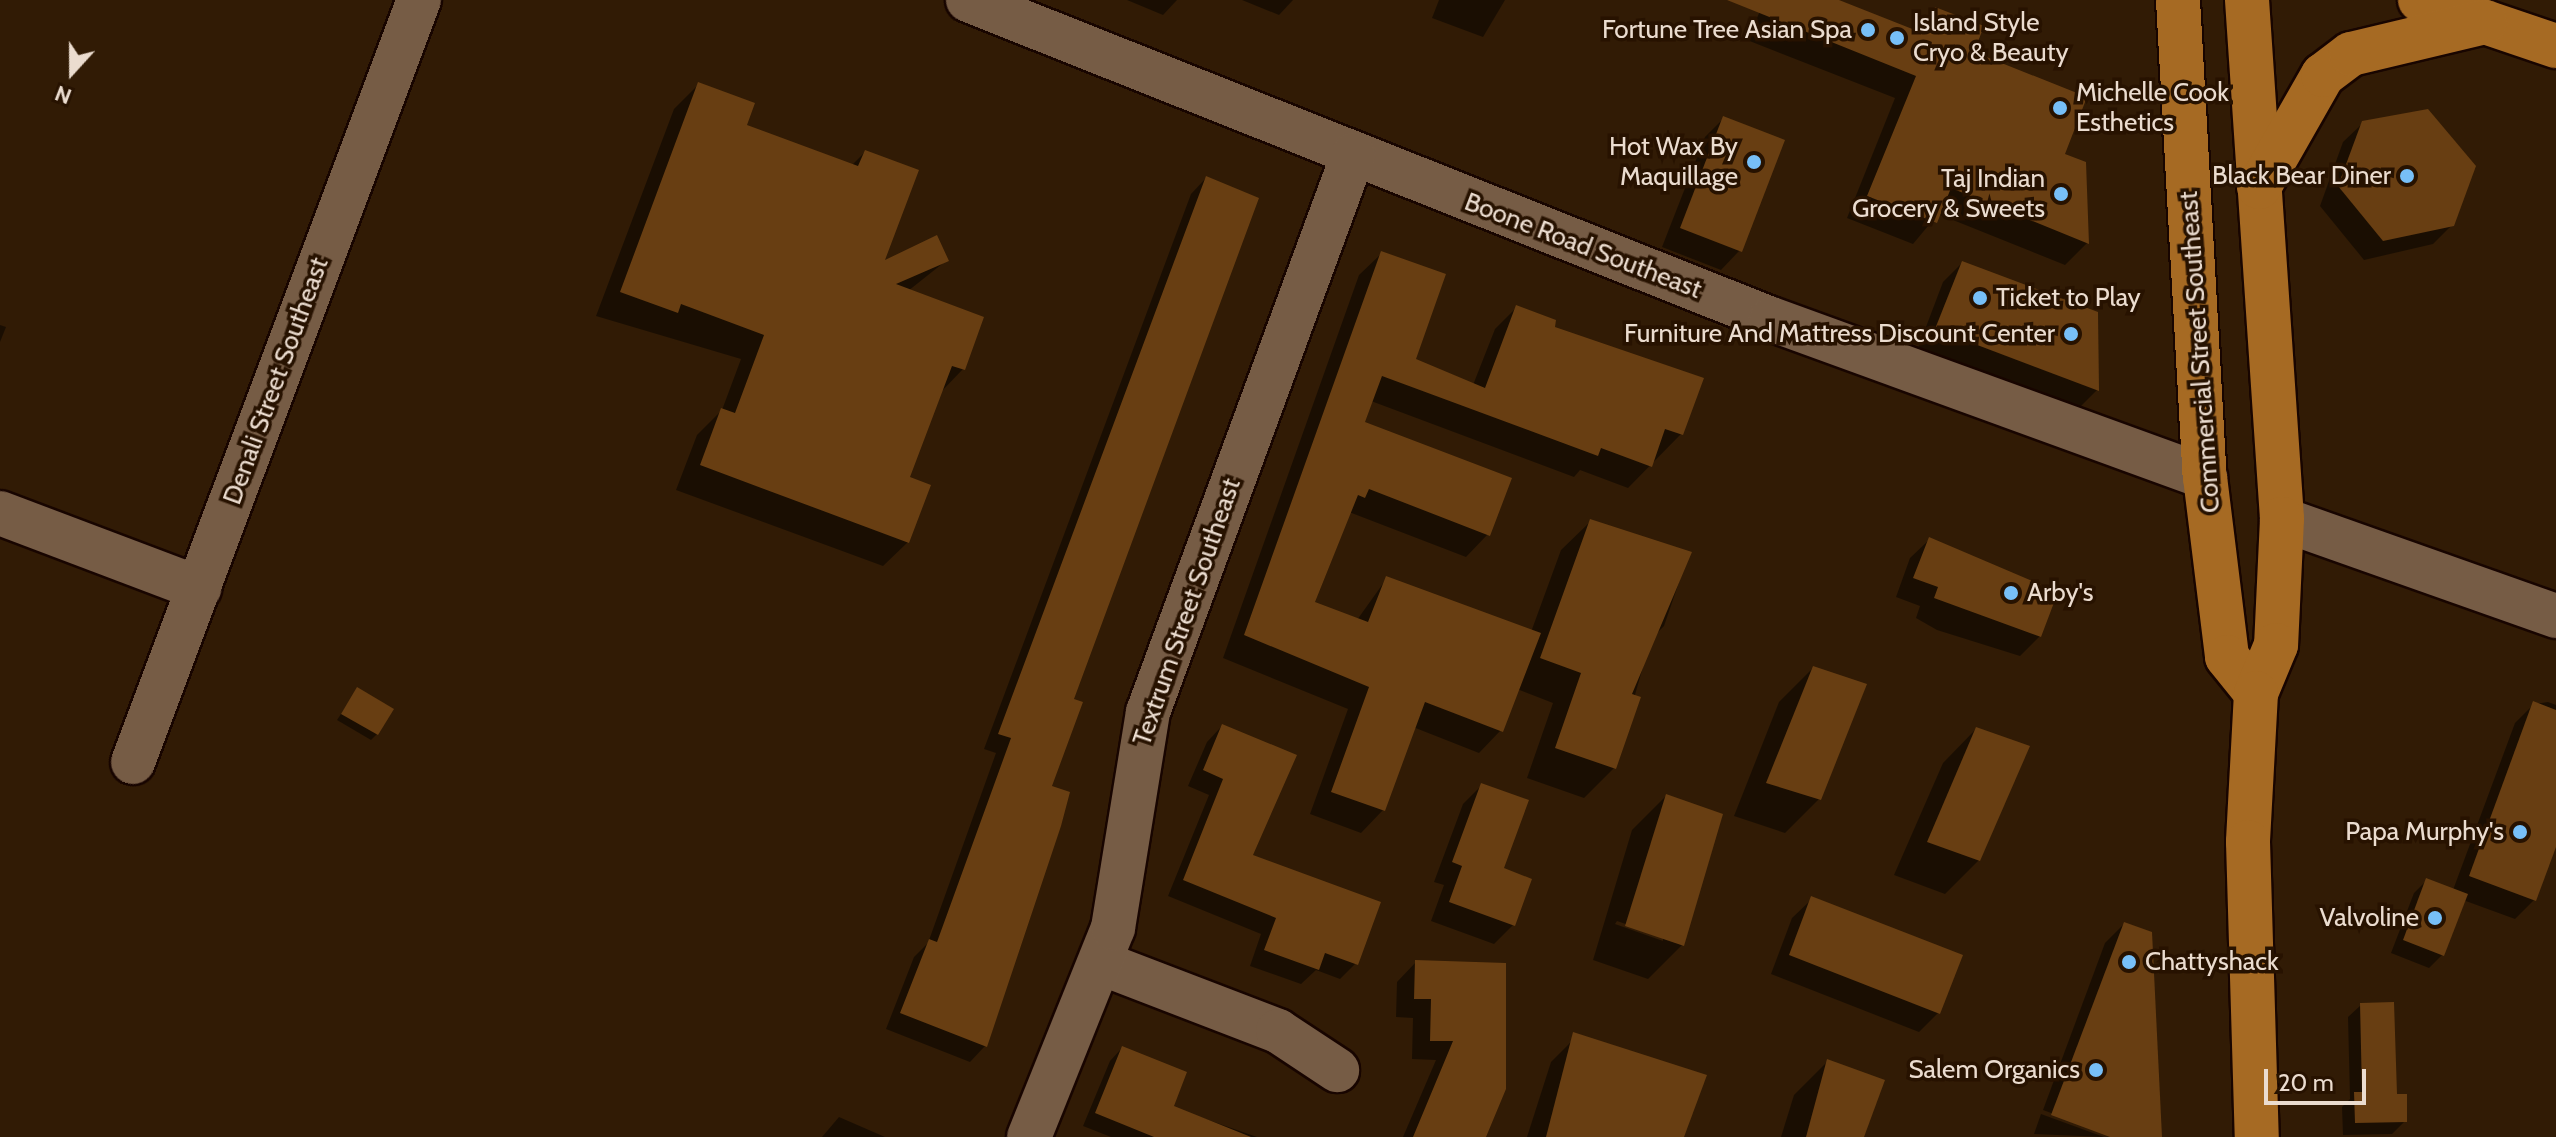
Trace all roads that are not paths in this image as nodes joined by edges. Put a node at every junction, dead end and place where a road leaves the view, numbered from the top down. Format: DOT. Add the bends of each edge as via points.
graph roads {
  1 [pos="419,0"];
  2 [pos="2178,0"];
  3 [pos="2247,0"];
  4 [pos="2420,0"];
  5 [pos="994,5"];
  6 [pos="2485,22"];
  7 [pos="2556,46"];
  8 [pos="1353,155"];
  9 [pos="2259,187"];
  10 [pos="2205,477"];
  11 [pos="0,513"];
  12 [pos="2282,519"];
  13 [pos="199,588"];
  14 [pos="2556,616"];
  15 [pos="2256,693"];
  16 [pos="133,762"];
  17 [pos="1101,963"];
  18 [pos="1337,1070"];
  19 [pos="1032,1129"];
  20 [pos="2257,1137"];
  1 -- 13 [label="street, Denali Street Southeast"];
  2 -- 10 [label="main road, Commercial Street Southeast"];
  3 -- 9 [label="main road"];
  4 -- 6 [label="main road"];
  5 -- 8 [label="street, Boone Road Southeast"];
  6 -- 7 [label="main road"];
  6 -- 9 [label="main road" via="2351,54 2323,75"];
  8 -- 10 [label="street, Boone Road Southeast" via="1863,354"];
  8 -- 17 [label="street, Textrum Street Southeast" via="1148,712 1125,877"];
  9 -- 12 [label="main road"];
  10 -- 15 [label="main road, Commercial Street Southeast" via="2227,657"];
  11 -- 13 [label="street"];
  12 -- 14 [label="street"];
  12 -- 15 [label="main road" via="2276,645"];
  13 -- 16 [label="street, Denali Street Southeast"];
  15 -- 20 [label="main road" via="2248,842"];
  17 -- 18 [label="street" via="1278,1031"];
  17 -- 19 [label="street, Textrum Street Southeast"];
}
